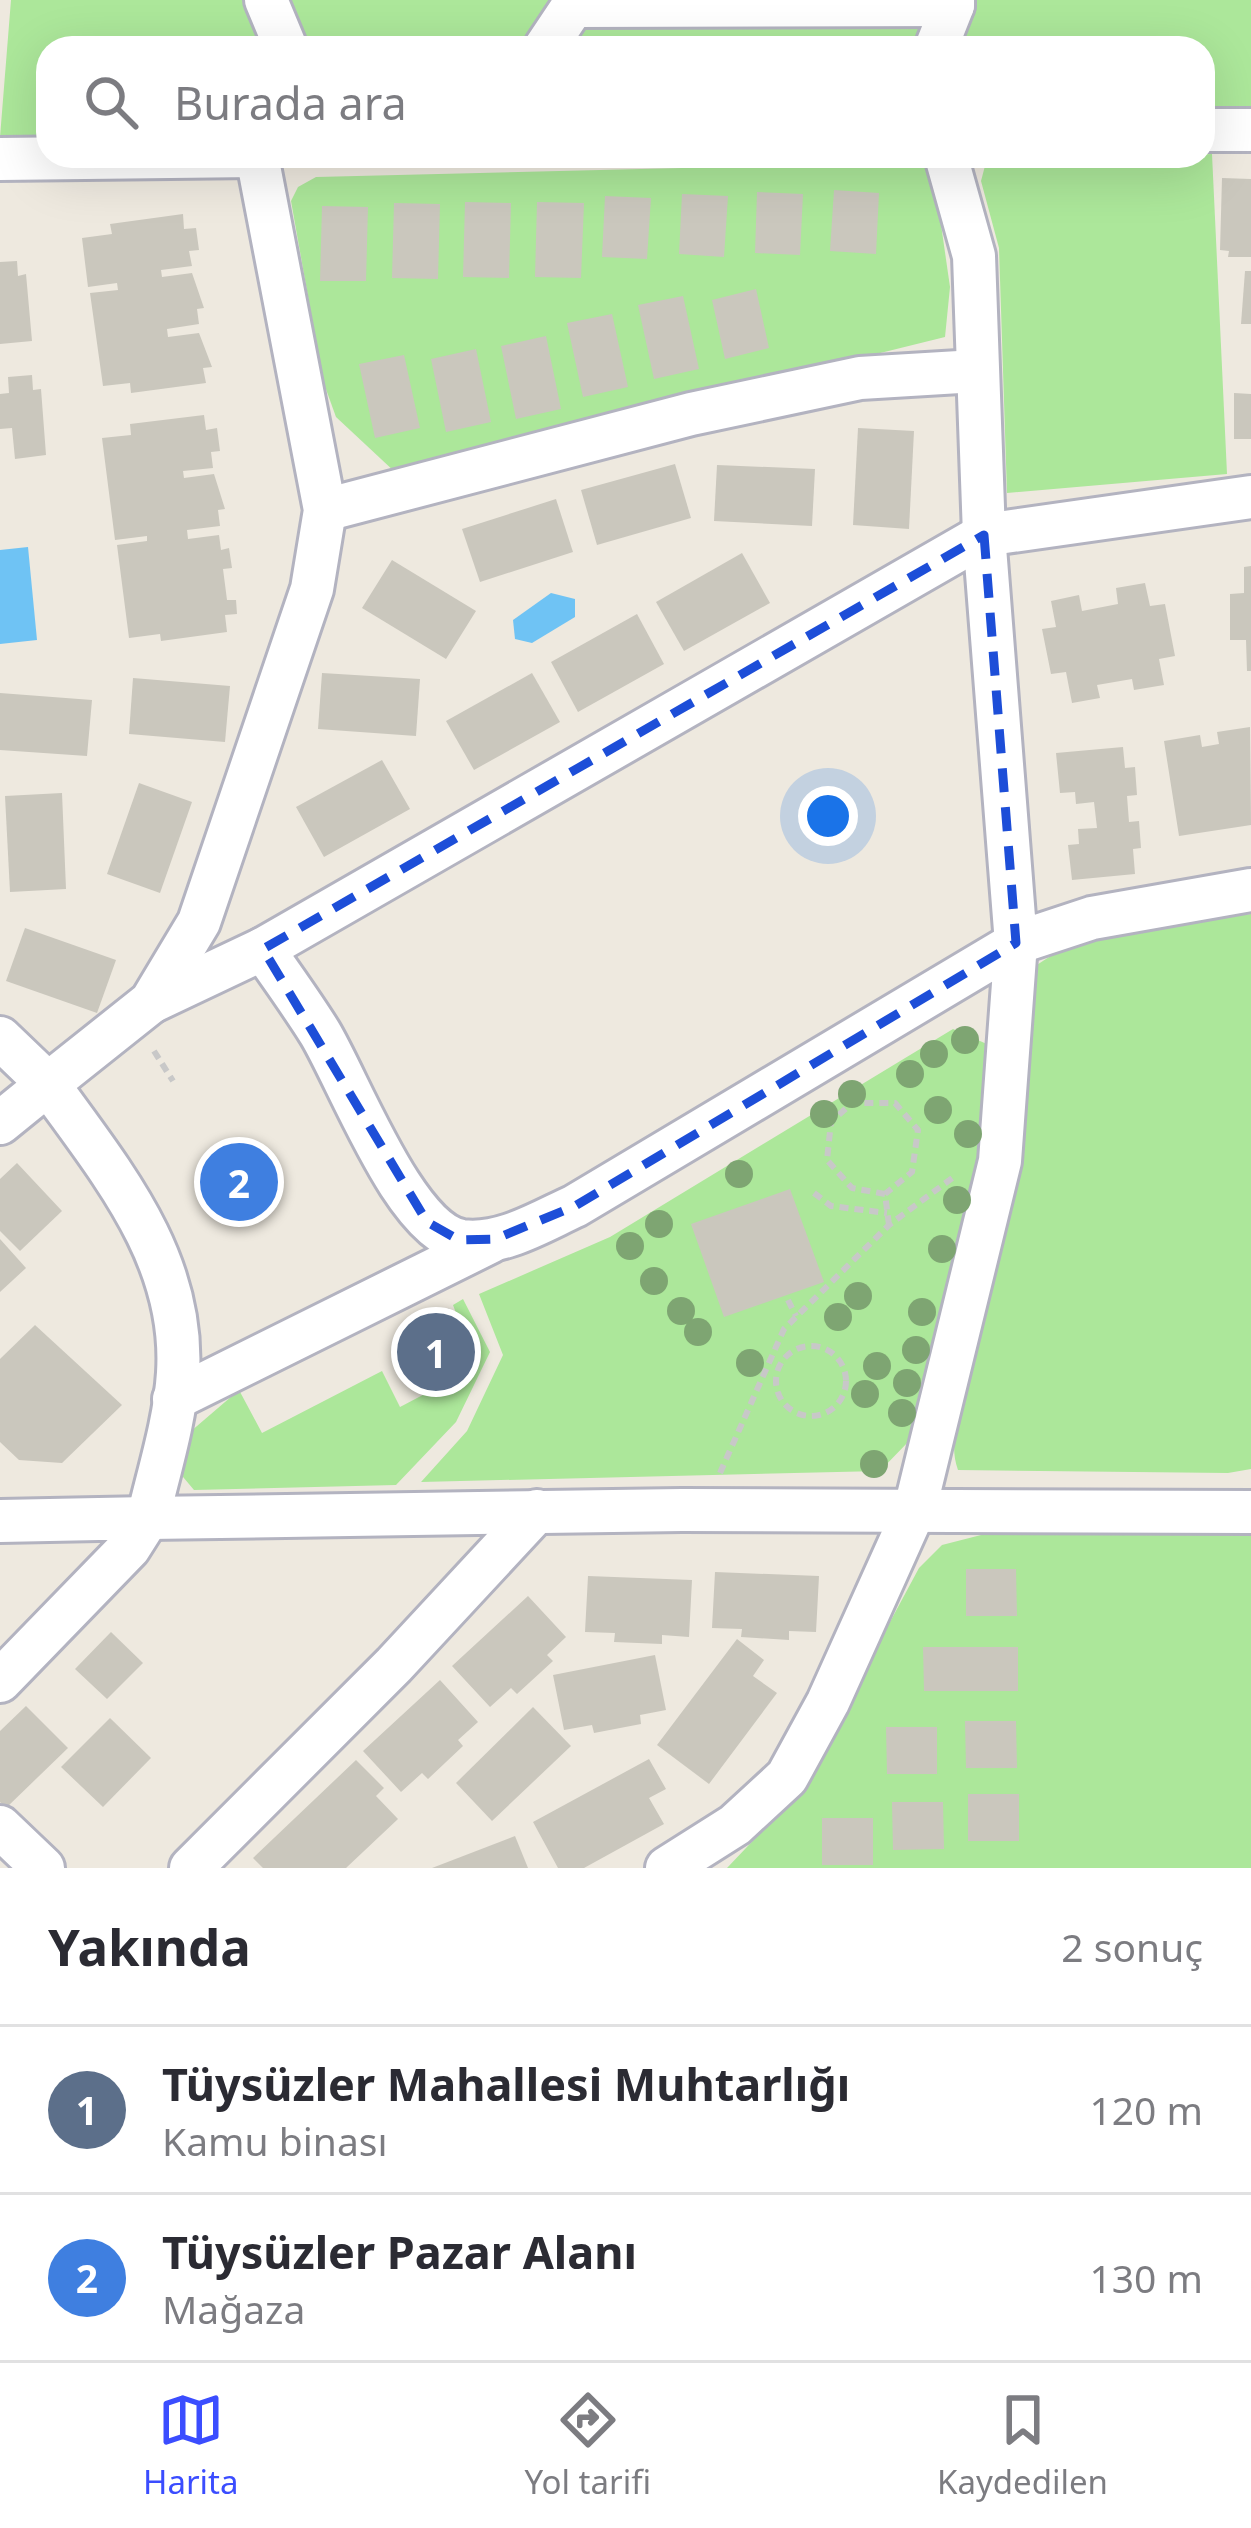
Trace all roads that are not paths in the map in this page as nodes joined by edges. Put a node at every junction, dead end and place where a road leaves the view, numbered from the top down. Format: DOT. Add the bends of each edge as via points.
graph roads {
  1 [pos="266,0"];
  2 [pos="953,2"];
  3 [pos="574,3"];
  4 [pos="281,36"];
  5 [pos="553,36"];
  6 [pos="940,36"];
  7 [pos="1215,130"];
  8 [pos="1251,130"];
  9 [pos="0,159"];
  10 [pos="36,159"];
  11 [pos="259,168"];
  12 [pos="949,168"];
  13 [pos="976,371"];
  14 [pos="1251,497"];
  15 [pos="325,510"];
  16 [pos="984,535"];
  17 [pos="1251,890"];
  18 [pos="1016,943"];
  19 [pos="263,949"];
  20 [pos="151,1002"];
  21 [pos="0,1039"];
  22 [pos="47,1084"];
  23 [pos="0,1124"];
  24 [pos="495,1239"];
  25 [pos="174,1399"];
  26 [pos="915,1509"];
  27 [pos="537,1511"];
  28 [pos="1251,1512"];
  29 [pos="148,1518"];
  30 [pos="0,1521"];
  31 [pos="0,1681"];
  32 [pos="0,1827"];
  33 [pos="43,1868"];
  34 [pos="191,1868"];
  35 [pos="667,1868"];
  1 -- 4 [label="street"];
  2 -- 3 [label="street"];
  2 -- 6 [label="street"];
  3 -- 5 [label="street"];
  7 -- 8 [label="street"];
  9 -- 10 [label="street"];
  11 -- 15 [label="street"];
  12 -- 13 [label="street" via="974,256"];
  13 -- 15 [label="street" via="860,378 691,414"];
  13 -- 16 [label="street"];
  14 -- 16 [label="street"];
  15 -- 20 [label="street" via="312,590 200,922"];
  16 -- 18 [label="street"];
  16 -- 19 [label="street"];
  17 -- 18 [label="street" via="1153,904"];
  18 -- 24 [label="street" via="575,1206"];
  18 -- 26 [label="street" via="1002,1142"];
  19 -- 20 [label="street"];
  19 -- 24 [label="street" via="427,1222 459,1240"];
  20 -- 22 [label="street"];
  21 -- 22 [label="street"];
  22 -- 23 [label="street"];
  22 -- 25 [label="street" via="116,1180 166,1269 178,1339"];
  24 -- 25 [label="street"];
  25 -- 29 [label="street"];
  26 -- 27 [label="street"];
  26 -- 28 [label="street"];
  26 -- 35 [label="street" via="787,1777 735,1825"];
  27 -- 29 [label="street"];
  27 -- 34 [label="street"];
  29 -- 30 [label="street"];
  29 -- 31 [label="street" via="129,1548"];
  32 -- 33 [label="street"];
}
